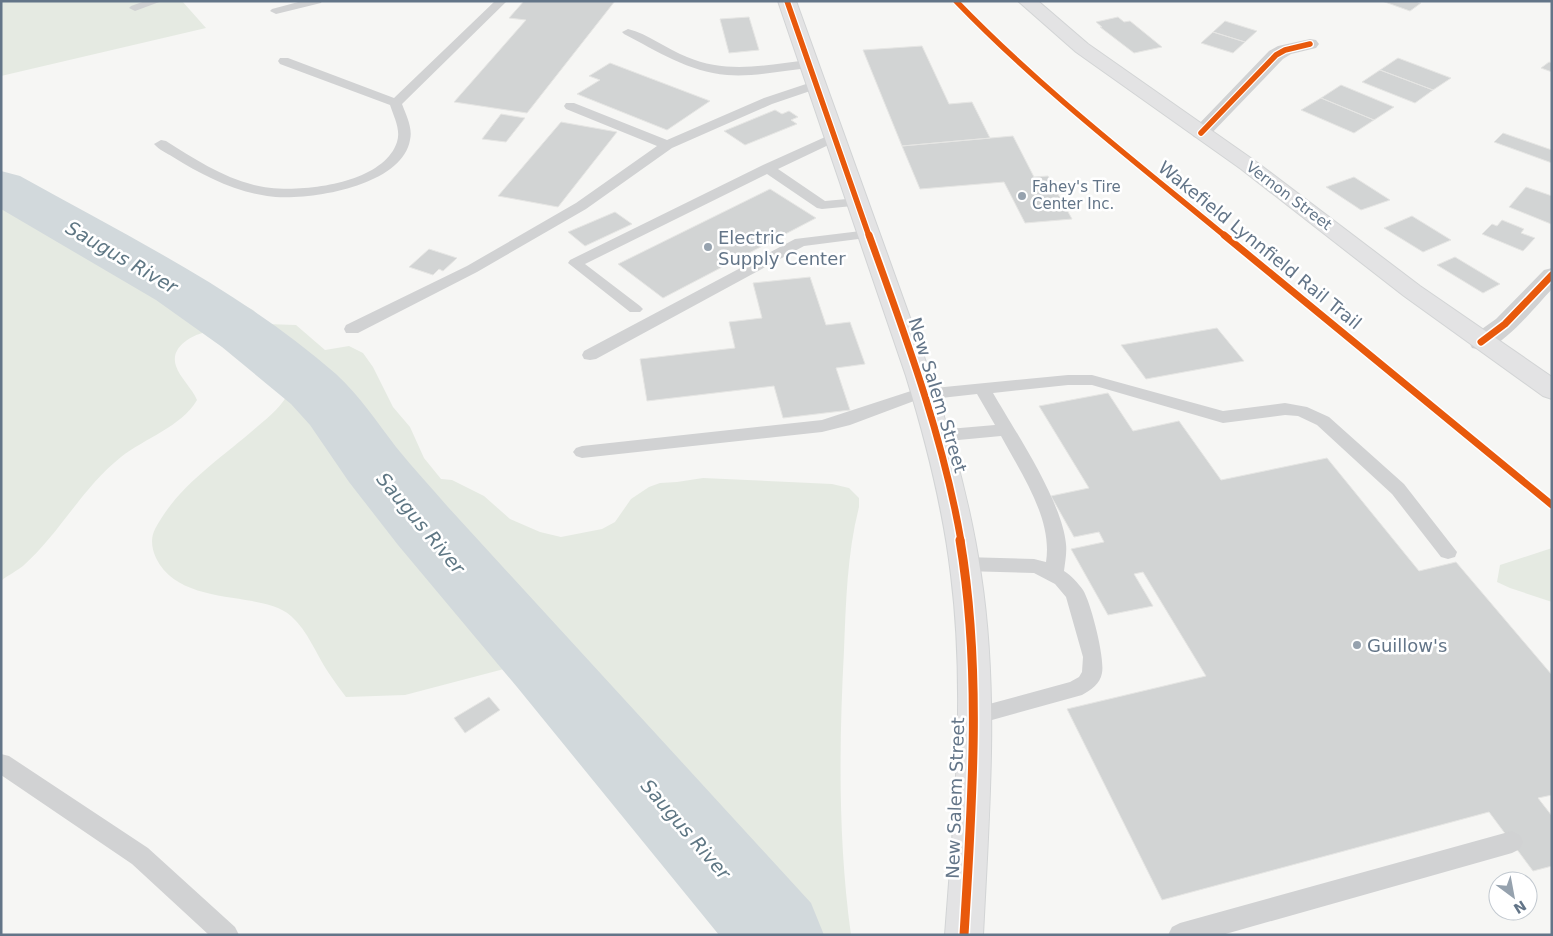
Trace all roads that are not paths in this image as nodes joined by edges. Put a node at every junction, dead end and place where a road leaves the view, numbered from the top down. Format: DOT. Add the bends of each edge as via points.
graph roads {
  1 [pos="157,1"];
  2 [pos="317,1"];
  3 [pos="502,1"];
  4 [pos="787,1"];
  5 [pos="1027,1"];
  6 [pos="135,8"];
  7 [pos="276,11"];
  8 [pos="628,32"];
  9 [pos="1310,44"];
  10 [pos="284,61"];
  11 [pos="812,74"];
  12 [pos="396,103"];
  13 [pos="570,106"];
  14 [pos="1202,132"];
  15 [pos="834,137"];
  16 [pos="161,144"];
  17 [pos="667,144"];
  18 [pos="768,168"];
  19 [pos="858,202"];
  20 [pos="869,234"];
  21 [pos="1552,275"];
  22 [pos="635,308"];
  23 [pos="352,329"];
  24 [pos="1481,342"];
  25 [pos="590,355"];
  26 [pos="982,388"];
  27 [pos="1552,390"];
  28 [pos="925,394"];
  29 [pos="1006,430"];
  30 [pos="937,436"];
  31 [pos="582,452"];
  32 [pos="1448,552"];
  33 [pos="964,564"];
  34 [pos="1054,573"];
  35 [pos="974,716"];
  36 [pos="1,762"];
  37 [pos="1512,842"];
  38 [pos="227,935"];
  39 [pos="964,935"];
  40 [pos="1180,935"];
  1 -- 6 [label="lane"];
  2 -- 7 [label="lane"];
  3 -- 12 [label="lane"];
  4 -- 11 [label="street, New Salem Street"];
  5 -- 14 [label="street, Vernon Street" via="1082,48"];
  8 -- 11 [label="lane" via="693,64 716,70"];
  9 -- 14 [label="street" via="1276,55"];
  10 -- 12 [label="lane"];
  11 -- 15 [label="street, New Salem Street"];
  11 -- 17 [label="lane" via="768,101"];
  12 -- 16 [label="lane" via="405,132 404,143 396,156 389,164 362,178 322,190 282,194 254,190 217,177"];
  13 -- 17 [label="lane"];
  14 -- 24 [label="street, Vernon Street"];
  15 -- 18 [label="lane"];
  15 -- 19 [label="street, New Salem Street"];
  17 -- 23 [label="lane" via="597,196 472,269"];
  18 -- 19 [label="lane" via="822,205"];
  18 -- 22 [label="lane" via="575,263"];
  19 -- 20 [label="street, New Salem Street"];
  20 -- 25 [label="lane" via="800,242"];
  20 -- 28 [label="street, New Salem Street"];
  21 -- 24 [label="street" via="1505,324"];
  24 -- 27 [label="street, Vernon Street"];
  26 -- 28 [label="lane"];
  26 -- 29 [label="lane"];
  26 -- 32 [label="lane" via="1085,380 1223,417 1277,409 1293,409 1308,414 1328,426 1391,482"];
  28 -- 30 [label="street, New Salem Street"];
  28 -- 31 [label="lane" via="822,426"];
  29 -- 30 [label="lane"];
  29 -- 34 [label="lane" via="1026,466 1054,532 1057,549"];
  30 -- 33 [label="street, New Salem Street" via="959,527"];
  33 -- 34 [label="lane" via="1034,566"];
  33 -- 35 [label="street, New Salem Street" via="974,670"];
  34 -- 35 [label="lane" via="1075,594 1093,657 1092,674 1086,683 1075,689"];
  35 -- 39 [label="street, New Salem Street"];
  36 -- 38 [label="lane" via="140,856"];
  37 -- 40 [label="lane"];
}
